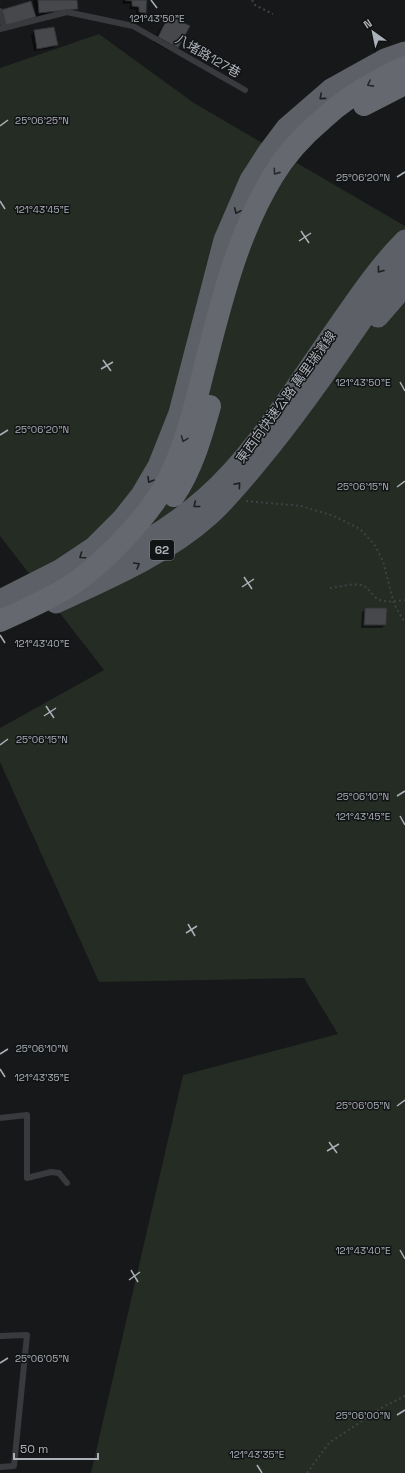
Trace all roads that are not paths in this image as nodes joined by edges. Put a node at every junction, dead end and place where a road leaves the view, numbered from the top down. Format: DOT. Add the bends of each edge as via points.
graph roads {
  1 [pos="0,11"];
  2 [pos="2,28"];
  3 [pos="405,52"];
  4 [pos="405,67"];
  5 [pos="405,84"];
  6 [pos="245,90"];
  7 [pos="405,240"];
  8 [pos="405,263"];
  9 [pos="405,286"];
  10 [pos="319,384"];
  11 [pos="283,419"];
  12 [pos="0,600"];
  13 [pos="47,607"];
  14 [pos="0,611"];
  15 [pos="0,621"];
  16 [pos="0,629"];
  17 [pos="0,637"];
  18 [pos="0,1118"];
  19 [pos="67,1183"];
  20 [pos="0,1336"];
  21 [pos="0,1467"];
  1 -- 2 [label="lane"];
  2 -- 6 [label="lane, 八堵路127巷" via="67,12 133,26"];
  3 -- 12 [label="highway, one-way" via="385,59 331,89 286,128 250,180 224,240 180,413 151,480 133,506 94,547 72,563"];
  4 -- 13 [label="highway, one-way" via="340,103 304,136 273,175 250,219 225,288 190,424 170,477 151,508 135,527 91,570"];
  5 -- 13 [label="highway" via="379,96 333,126 282,188 257,238 230,318 202,438 180,487 148,532 108,572 81,594"];
  7 -- 11 [label="highway, 東西向快速公路 萬里瑞濱線 / 62, one-way" via="353,304"];
  8 -- 10 [label="highway, 東西向快速公路 萬里瑞濱線 / 62" via="393,275"];
  9 -- 10 [label="highway"];
  10 -- 11 [label="highway, 東西向快速公路 萬里瑞濱線 / 62"];
  11 -- 14 [label="highway, 東西向快速公路 萬里瑞濱線 / 62, one-way" via="205,498 157,535"];
  16 -- 11 [label="highway, 東西向快速公路 萬里瑞濱線 / 62, one-way" via="132,568 193,529 225,501 255,466"];
  13 -- 15 [label="highway"];
  13 -- 17 [label="highway"];
  18 -- 19 [label="lane" via="28,1115 27,1178 51,1172 59,1173"];
  20 -- 21 [label="lane" via="27,1335 14,1466"];
}
